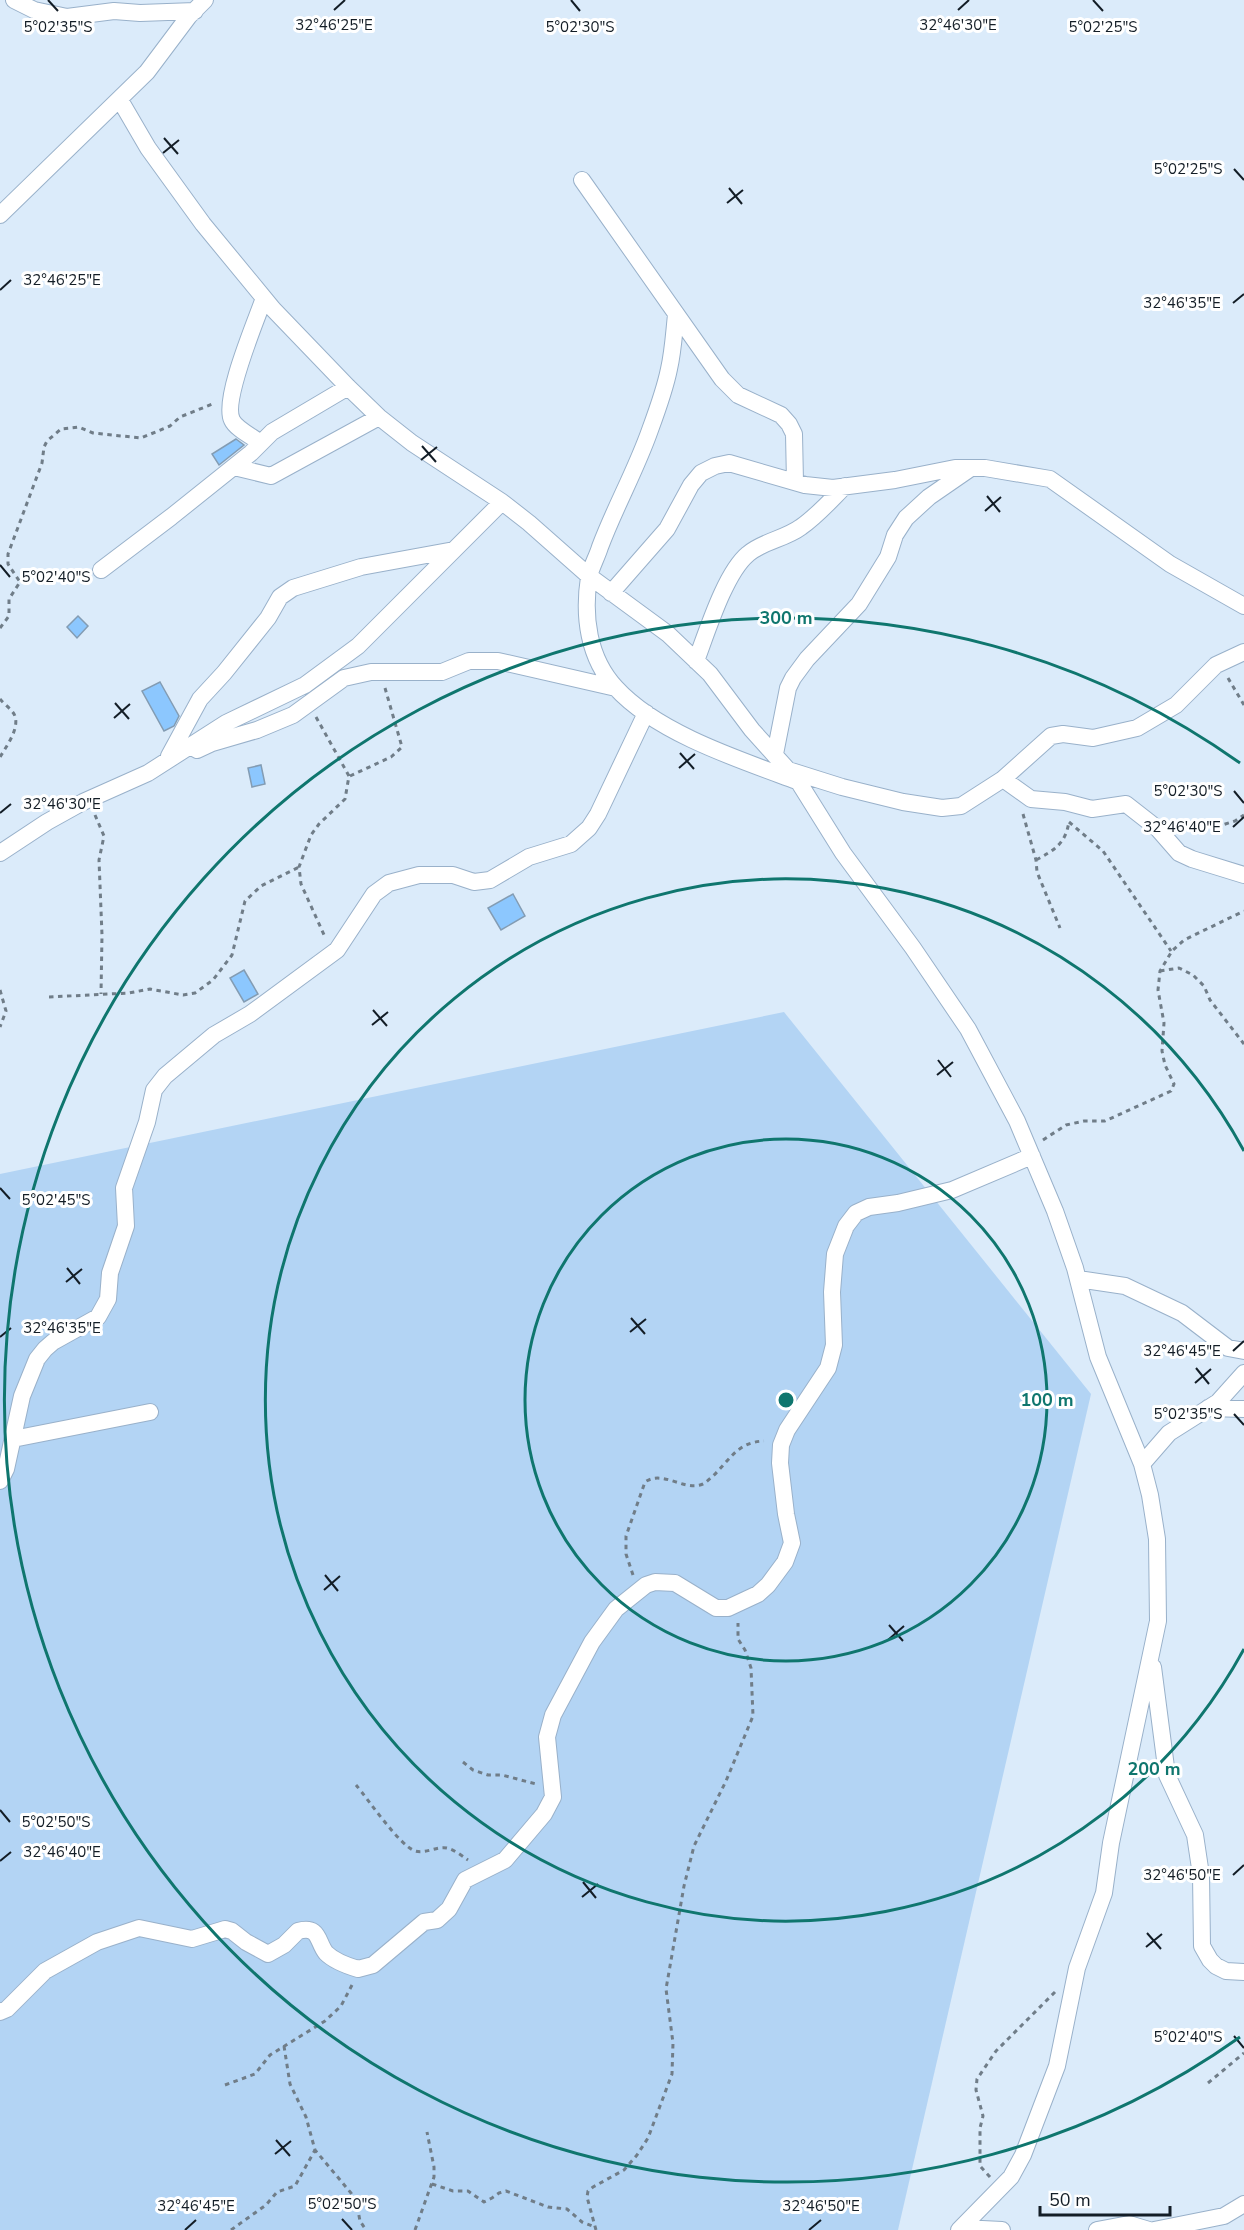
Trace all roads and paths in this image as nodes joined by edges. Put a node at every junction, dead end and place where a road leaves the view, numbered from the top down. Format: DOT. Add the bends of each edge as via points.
graph roads {
  1 [pos="14,0"];
  2 [pos="200,5"];
  3 [pos="120,100"];
  4 [pos="582,180"];
  5 [pos="6,203"];
  6 [pos="0,216"];
  7 [pos="264,298"];
  8 [pos="676,315"];
  9 [pos="348,387"];
  10 [pos="231,398"];
  11 [pos="379,417"];
  12 [pos="261,443"];
  13 [pos="234,467"];
  14 [pos="970,468"];
  15 [pos="795,482"];
  16 [pos="845,486"];
  17 [pos="502,502"];
  18 [pos="454,550"];
  19 [pos="101,570"];
  20 [pos="589,576"];
  21 [pos="611,593"];
  22 [pos="1244,606"];
  23 [pos="0,628"];
  24 [pos="1244,652"];
  25 [pos="696,661"];
  26 [pos="381,672"];
  27 [pos="1226,674"];
  28 [pos="616,688"];
  29 [pos="0,699"];
  30 [pos="309,705"];
  31 [pos="1244,705"];
  32 [pos="646,713"];
  33 [pos="775,754"];
  34 [pos="0,757"];
  35 [pos="166,760"];
  36 [pos="148,773"];
  37 [pos="349,776"];
  38 [pos="793,776"];
  39 [pos="1003,780"];
  40 [pos="1022,794"];
  41 [pos="87,800"];
  42 [pos="1071,804"];
  43 [pos="1244,815"];
  44 [pos="1069,822"];
  45 [pos="1216,827"];
  46 [pos="0,854"];
  47 [pos="1036,860"];
  48 [pos="299,867"];
  49 [pos="1244,875"];
  50 [pos="1244,911"];
  51 [pos="1060,928"];
  52 [pos="1172,951"];
  53 [pos="333,953"];
  54 [pos="1160,971"];
  55 [pos="0,990"];
  56 [pos="101,994"];
  57 [pos="49,997"];
  58 [pos="0,1027"];
  59 [pos="1244,1044"];
  60 [pos="1030,1153"];
  61 [pos="1078,1279"];
  62 [pos="1244,1351"];
  63 [pos="1244,1373"];
  64 [pos="1208,1408"];
  65 [pos="1244,1409"];
  66 [pos="150,1412"];
  67 [pos="787,1430"];
  68 [pos="13,1439"];
  69 [pos="1142,1464"];
  70 [pos="0,1481"];
  71 [pos="640,1589"];
  72 [pos="740,1603"];
  73 [pos="1152,1657"];
  74 [pos="463,1762"];
  75 [pos="356,1785"];
  76 [pos="552,1788"];
  77 [pos="484,1870"];
  78 [pos="358,1969"];
  79 [pos="1244,1972"];
  80 [pos="1056,1991"];
  81 [pos="0,2012"];
  82 [pos="284,2046"];
  83 [pos="1244,2053"];
  84 [pos="1208,2083"];
  85 [pos="225,2085"];
  86 [pos="427,2132"];
  87 [pos="315,2150"];
  88 [pos="432,2184"];
  89 [pos="1004,2187"];
  90 [pos="1244,2204"];
  91 [pos="595,2228"];
  92 [pos="961,2229"];
  93 [pos="231,2230"];
  94 [pos="366,2230"];
  95 [pos="415,2230"];
  96 [pos="1002,2230"];
  97 [pos="1097,2230"];
  98 [pos="1152,2230"];
  1 -- 2 [label="street" via="34,10 67,17"];
  2 -- 3 [label="street"];
  3 -- 5 [label="street"];
  3 -- 7 [label="street" via="148,148 196,215"];
  4 -- 8 [label="street"];
  5 -- 6 [label="street"];
  7 -- 9 [label="street"];
  7 -- 10 [label="street"];
  8 -- 15 [label="street" via="738,395 781,415 789,424 794,434"];
  8 -- 20 [label="street" via="669,370 650,431"];
  9 -- 11 [label="street"];
  9 -- 12 [label="street"];
  10 -- 12 [label="street" via="232,421"];
  10 -- 23 [label="path" via="180,417 170,426 141,438 93,433 80,427 61,429 48,441 8,554 8,564 20,582 9,599 11,613"];
  11 -- 13 [label="street" via="271,476"];
  11 -- 17 [label="street"];
  12 -- 13 [label="street"];
  13 -- 19 [label="street"];
  14 -- 16 [label="street"];
  14 -- 22 [label="street" via="1050,479 1170,564"];
  14 -- 33 [label="street" via="906,518 859,604 793,678"];
  15 -- 16 [label="street"];
  15 -- 21 [label="street" via="729,463 701,473 667,529"];
  16 -- 25 [label="street" via="801,527 748,554 736,568"];
  17 -- 18 [label="street"];
  17 -- 20 [label="street"];
  18 -- 35 [label="street" via="358,646 305,685 226,723"];
  18 -- 35 [label="street" via="361,567 293,588 280,597 268,618 200,699"];
  20 -- 21 [label="street"];
  20 -- 28 [label="street" via="587,626 594,654"];
  21 -- 25 [label="street" via="668,634"];
  24 -- 39 [label="street" via="1207,672 1162,715 1137,728 1104,736 1050,736"];
  25 -- 33 [label="street"];
  26 -- 28 [label="street" via="442,672 469,661 498,661"];
  26 -- 30 [label="street" via="349,676"];
  26 -- 37 [label="path" via="402,747 391,757"];
  27 -- 31 [label="path"];
  28 -- 32 [label="street"];
  29 -- 34 [label="path" via="16,719"];
  30 -- 36 [label="street"];
  30 -- 37 [label="path"];
  32 -- 38 [label="street" via="728,755"];
  32 -- 53 [label="street" via="598,814 571,844 529,857 490,880 474,882 453,875 419,875 389,883 374,894"];
  33 -- 38 [label="street"];
  35 -- 36 [label="street"];
  36 -- 41 [label="street"];
  37 -- 48 [label="path" via="345,800 311,835"];
  38 -- 39 [label="street" via="942,808 960,806"];
  38 -- 60 [label="street" via="968,1029"];
  39 -- 40 [label="street"];
  40 -- 42 [label="street" via="1031,799"];
  40 -- 47 [label="path" via="1024,818"];
  41 -- 46 [label="street"];
  41 -- 56 [label="path" via="104,836 99,860"];
  42 -- 44 [label="path"];
  42 -- 49 [label="street" via="1092,809 1126,804 1158,829 1179,853"];
  43 -- 45 [label="path"];
  44 -- 47 [label="path" via="1062,843"];
  44 -- 52 [label="path" via="1103,851"];
  47 -- 51 [label="path" via="1036,872"];
  48 -- 53 [label="path" via="301,884"];
  48 -- 56 [label="path" via="261,886 245,901 232,955 213,980 195,993 183,995 150,989"];
  50 -- 52 [label="path" via="1190,936"];
  52 -- 54 [label="path"];
  53 -- 68 [label="street" via="250,1014 214,1035 154,1090 124,1188 126,1226 110,1273 108,1299 98,1317 53,1342 37,1359 22,1396"];
  54 -- 59 [label="path" via="1179,968 1193,975"];
  54 -- 60 [label="path" via="1162,1050 1173,1084 1171,1091 1105,1121 1066,1125"];
  55 -- 58 [label="path" via="6,1011"];
  56 -- 57 [label="path"];
  60 -- 61 [label="street"];
  60 -- 67 [label="street" via="952,1190 856,1213 835,1254 834,1345 828,1368"];
  61 -- 62 [label="street" via="1125,1286 1182,1313 1228,1348"];
  61 -- 69 [label="street" via="1098,1357"];
  63 -- 64 [label="street"];
  64 -- 65 [label="street"];
  64 -- 69 [label="street" via="1169,1432"];
  66 -- 68 [label="street"];
  67 -- 71 [label="path" via="773,1440 745,1444 704,1484 689,1486 653,1479 645,1482 626,1536 629,1568"];
  67 -- 72 [label="street" via="780,1463 790,1552 768,1585"];
  68 -- 70 [label="street"];
  69 -- 73 [label="street" via="1157,1539 1158,1622"];
  71 -- 72 [label="street" via="654,1582 675,1583 716,1608"];
  71 -- 76 [label="street" via="607,1620 553,1715 547,1737"];
  72 -- 91 [label="path" via="737,1630 751,1668 752,1722 694,1846 684,1886 666,1989 673,2043 672,2074 648,2138 637,2155 624,2170 588,2191"];
  73 -- 79 [label="street" via="1167,1775 1191,1822 1196,1842 1201,1875 1202,1946 1216,1966"];
  73 -- 89 [label="street" via="1111,1843 1104,1893 1077,1968 1057,2066 1023,2155"];
  74 -- 76 [label="path" via="488,1775"];
  75 -- 77 [label="path" via="398,1838 414,1850 448,1848"];
  76 -- 77 [label="street" via="553,1797 544,1814 505,1860"];
  77 -- 78 [label="street" via="465,1880 449,1909 437,1920 424,1922 373,1965"];
  78 -- 81 [label="street" via="332,1957 310,1931 298,1931 268,1954 225,1929 192,1939 140,1928 97,1942 45,1971"];
  78 -- 82 [label="path" via="341,2006"];
  80 -- 89 [label="path" via="996,2052 977,2079 983,2116 980,2166"];
  82 -- 85 [label="path" via="270,2055 255,2074"];
  82 -- 87 [label="path" via="290,2084 306,2117"];
  83 -- 84 [label="path"];
  86 -- 88 [label="path" via="434,2167"];
  87 -- 93 [label="path" via="295,2186 277,2192 266,2205"];
  87 -- 94 [label="path" via="351,2193"];
  88 -- 91 [label="path" via="468,2191 484,2202 506,2191 548,2207 567,2209"];
  88 -- 95 [label="path"];
  89 -- 92 [label="street"];
  90 -- 98 [label="street" via="1224,2216"];
  92 -- 96 [label="street"];
  97 -- 98 [label="street" via="1129,2224"];
}
